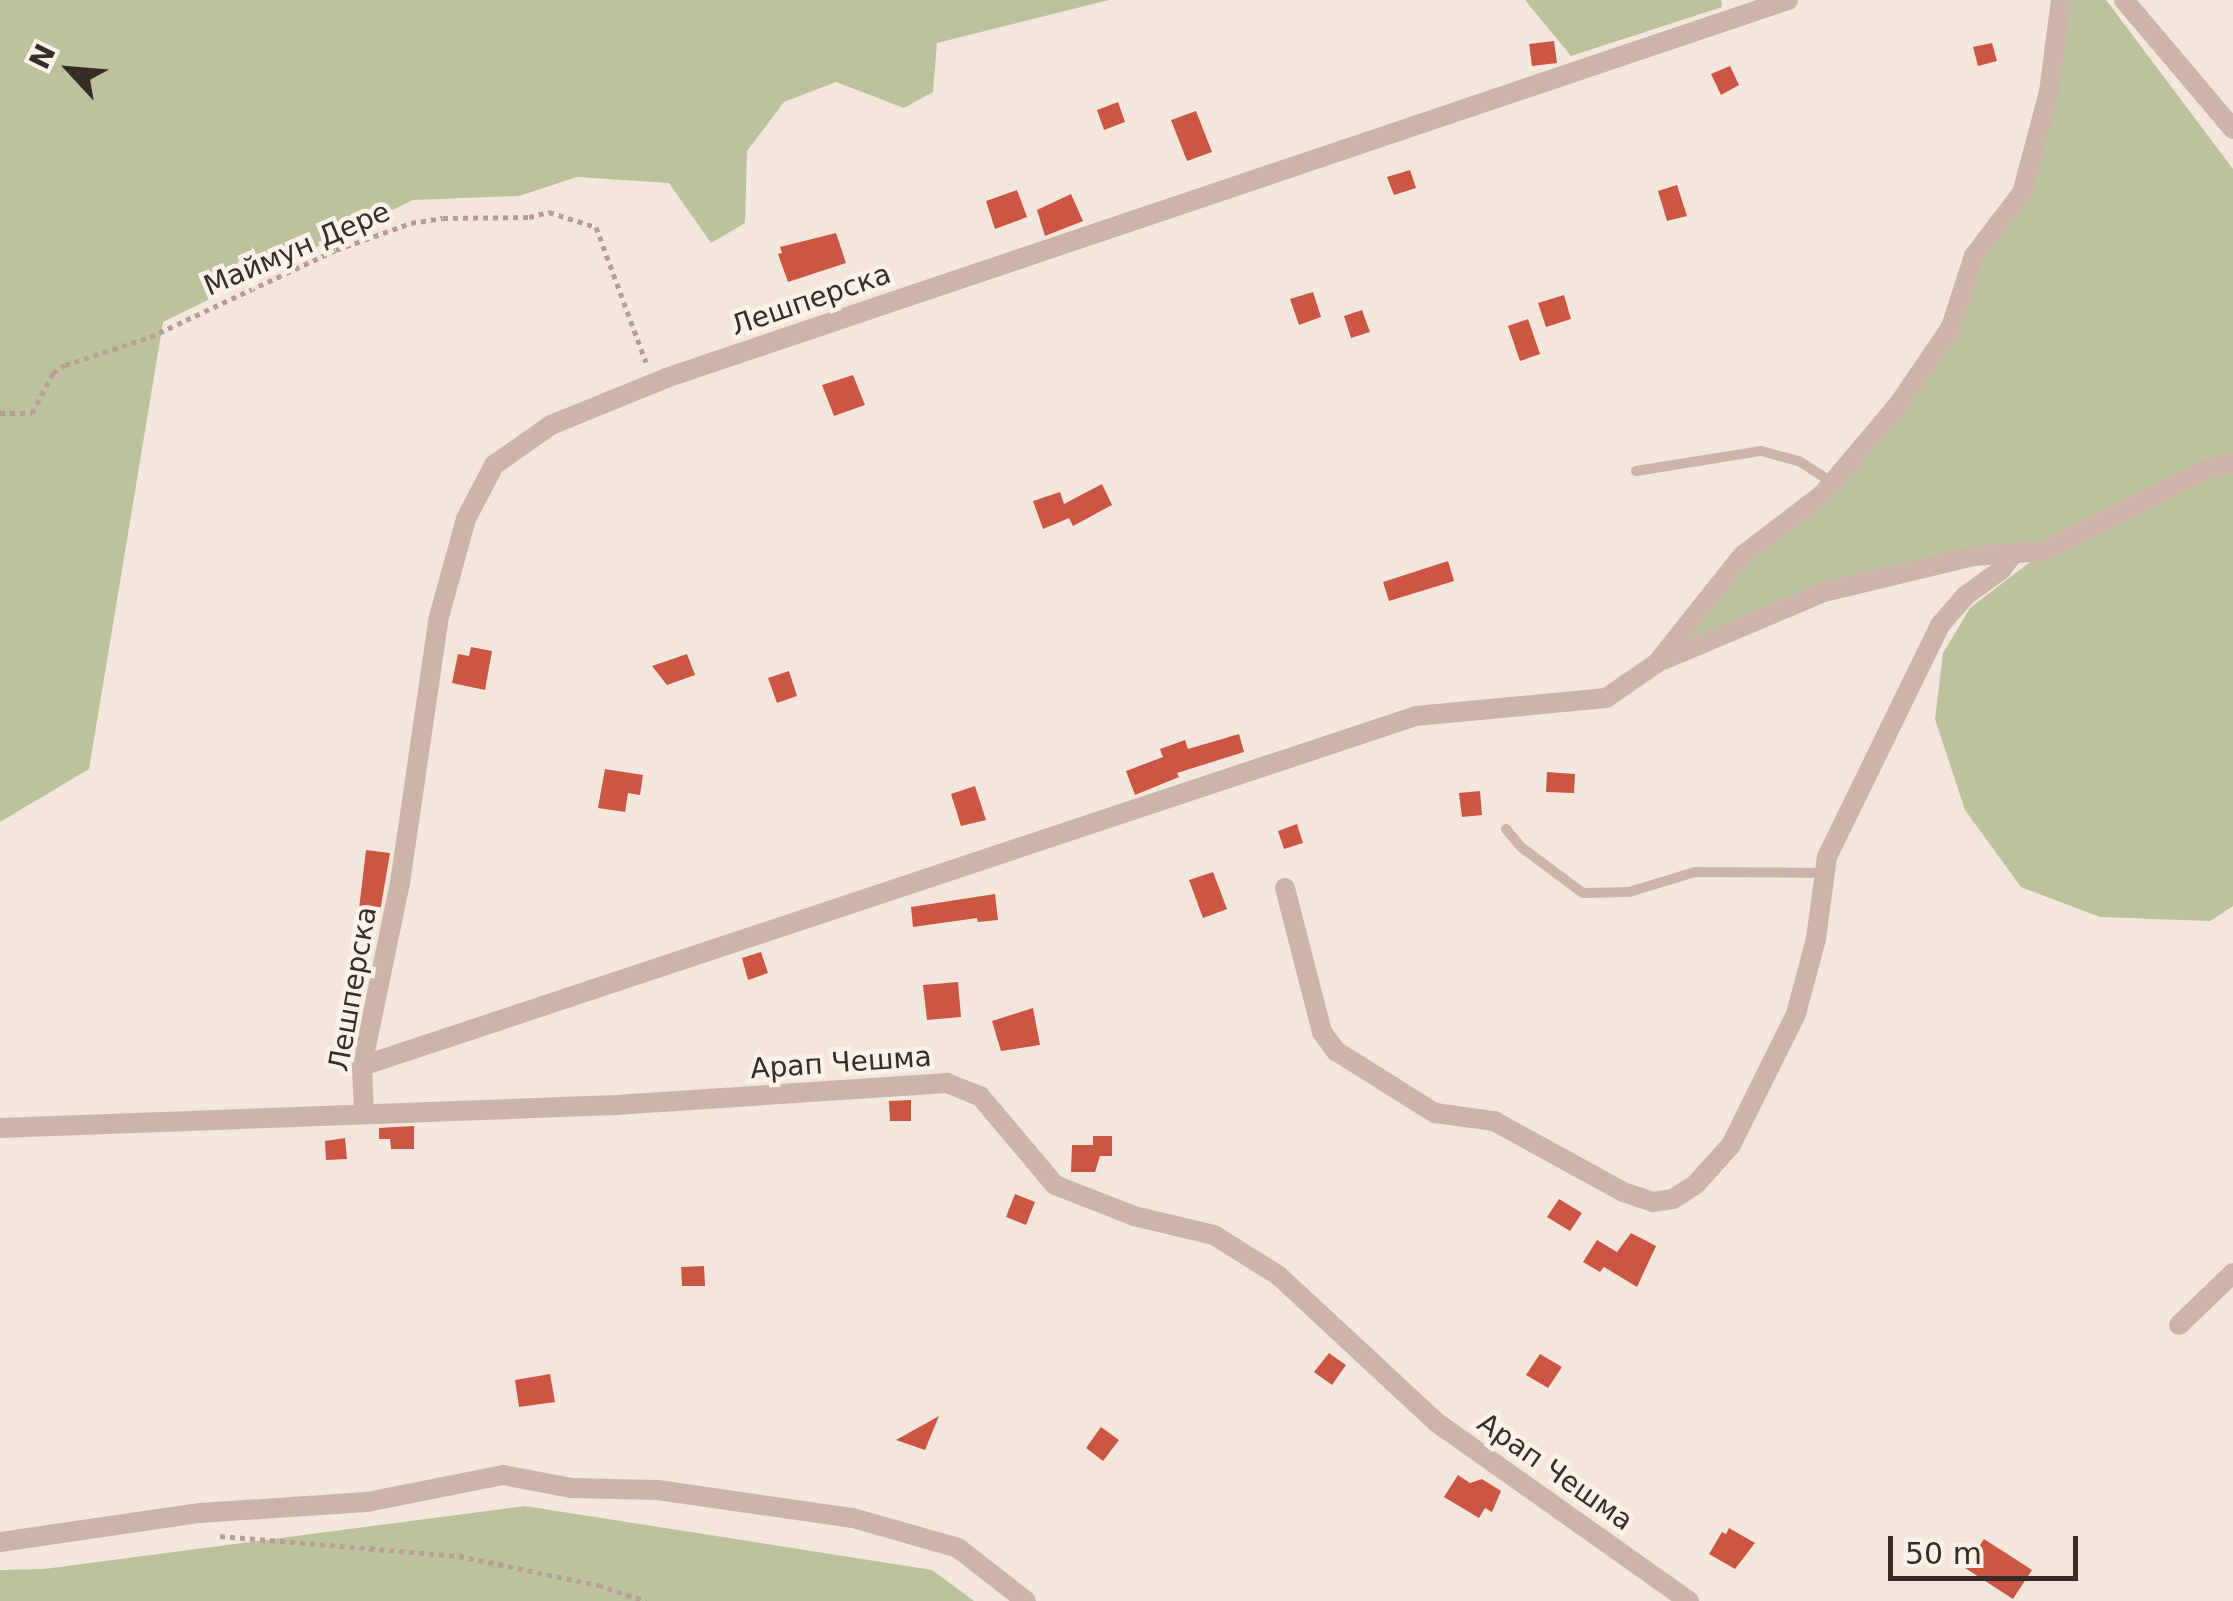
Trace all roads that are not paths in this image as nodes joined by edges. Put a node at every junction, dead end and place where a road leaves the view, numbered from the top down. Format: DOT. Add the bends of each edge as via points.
graph roads {
  1 [pos="1788,0"];
  2 [pos="2061,0"];
  3 [pos="2124,0"];
  4 [pos="2233,129"];
  5 [pos="2233,463"];
  6 [pos="1636,471"];
  7 [pos="1833,483"];
  8 [pos="2013,554"];
  9 [pos="1657,662"];
  10 [pos="1506,829"];
  11 [pos="1822,873"];
  12 [pos="1286,888"];
  13 [pos="362,1066"];
  14 [pos="364,1114"];
  15 [pos="0,1128"];
  16 [pos="2233,1273"];
  17 [pos="2180,1325"];
  18 [pos="0,1542"];
  19 [pos="1026,1601"];
  20 [pos="1689,1601"];
  1 -- 13 [label="street, Лешперска" via="653,384 551,425 494,465 466,519 439,617 400,883"];
  2 -- 7 [label="street" via="2049,92 2022,193 1974,256 1951,328"];
  3 -- 4 [label="street"];
  5 -- 8 [label="street" via="2203,471 2044,551"];
  6 -- 7 [label="lane" via="1760,451 1799,461"];
  7 -- 9 [label="street" via="1742,556"];
  8 -- 9 [label="street" via="1974,556 1824,592"];
  8 -- 11 [label="street" via="1940,625"];
  9 -- 13 [label="street" via="1606,698 1416,716"];
  10 -- 11 [label="lane" via="1583,893 1630,892 1695,872"];
  11 -- 12 [label="street" via="1816,940 1801,996 1766,1080 1731,1145 1696,1184 1653,1202 1494,1121 1434,1112 1336,1051 1322,1032"];
  13 -- 14 [label="street, Лешперска"];
  14 -- 15 [label="street, Арап Чешма"];
  14 -- 20 [label="street, Арап Чешма" via="947,1084 980,1096 1055,1185 1134,1216 1214,1236 1279,1276 1436,1422"];
  16 -- 17 [label="street"];
  18 -- 19 [label="street" via="200,1513 367,1502 503,1475 852,1518 958,1548"];
}
